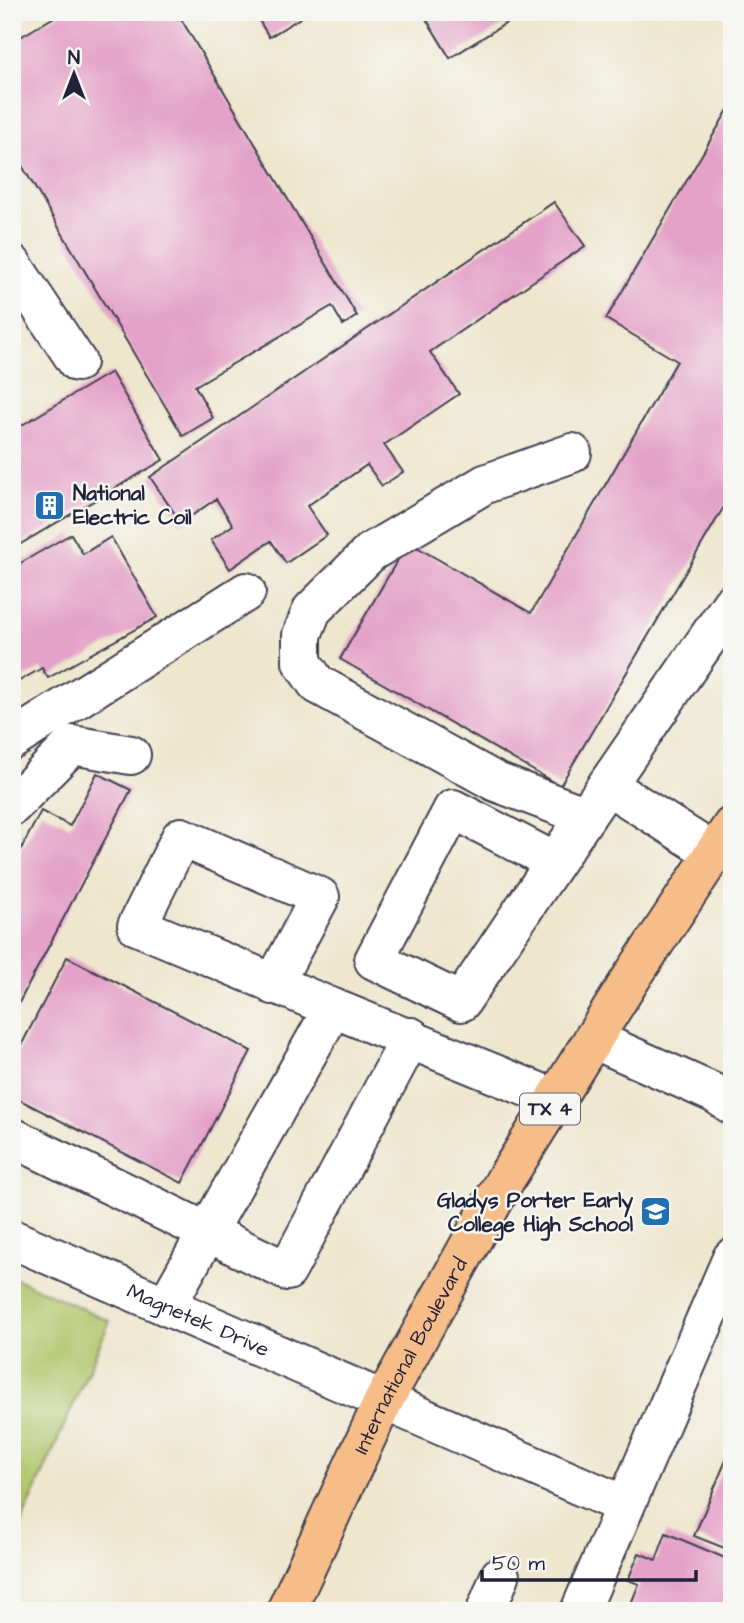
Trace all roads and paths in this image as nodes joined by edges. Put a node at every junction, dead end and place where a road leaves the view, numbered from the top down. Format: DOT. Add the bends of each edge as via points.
graph roads {
  1 [pos="12,264"];
  2 [pos="77,362"];
  3 [pos="572,453"];
  4 [pos="246,592"];
  5 [pos="732,603"];
  6 [pos="12,740"];
  7 [pos="131,755"];
  8 [pos="607,785"];
  9 [pos="12,806"];
  10 [pos="586,816"];
  11 [pos="723,840"];
  12 [pos="555,862"];
  13 [pos="272,985"];
  14 [pos="333,1008"];
  15 [pos="411,1037"];
  16 [pos="593,1039"];
  17 [pos="556,1099"];
  18 [pos="732,1105"];
  19 [pos="12,1137"];
  20 [pos="210,1231"];
  21 [pos="12,1239"];
  22 [pos="732,1258"];
  23 [pos="166,1306"];
  24 [pos="383,1402"];
  25 [pos="624,1505"];
  26 [pos="500,1576"];
  27 [pos="286,1611"];
  28 [pos="486,1611"];
  29 [pos="580,1611"];
  1 -- 2 [label="street"];
  3 -- 10 [label="street" via="485,484 371,552 312,610 302,635 302,662 317,684 496,782"];
  4 -- 6 [label="street"];
  5 -- 8 [label="street"];
  7 -- 9 [label="street" via="72,745"];
  8 -- 10 [label="street"];
  8 -- 11 [label="street"];
  10 -- 12 [label="street"];
  11 -- 16 [label="main road, International Boulevard / TX 4"];
  12 -- 12 [label="street" via="461,1002 374,960 453,808"];
  13 -- 13 [label="street" via="137,926 181,837 320,897"];
  13 -- 14 [label="street"];
  14 -- 15 [label="street"];
  14 -- 20 [label="street"];
  15 -- 17 [label="street"];
  15 -- 20 [label="street" via="287,1271"];
  16 -- 17 [label="main road, International Boulevard / TX 4"];
  16 -- 18 [label="street"];
  17 -- 24 [label="main road, International Boulevard / TX 4" via="505,1180"];
  19 -- 20 [label="street"];
  20 -- 23 [label="street"];
  21 -- 23 [label="street, Magnetek Drive"];
  22 -- 25 [label="street"];
  23 -- 24 [label="street, Magnetek Drive"];
  24 -- 25 [label="street, Magnetek Drive"];
  24 -- 27 [label="main road, International Boulevard / TX 4"];
  25 -- 29 [label="street"];
  26 -- 28 [label="street"];
}
